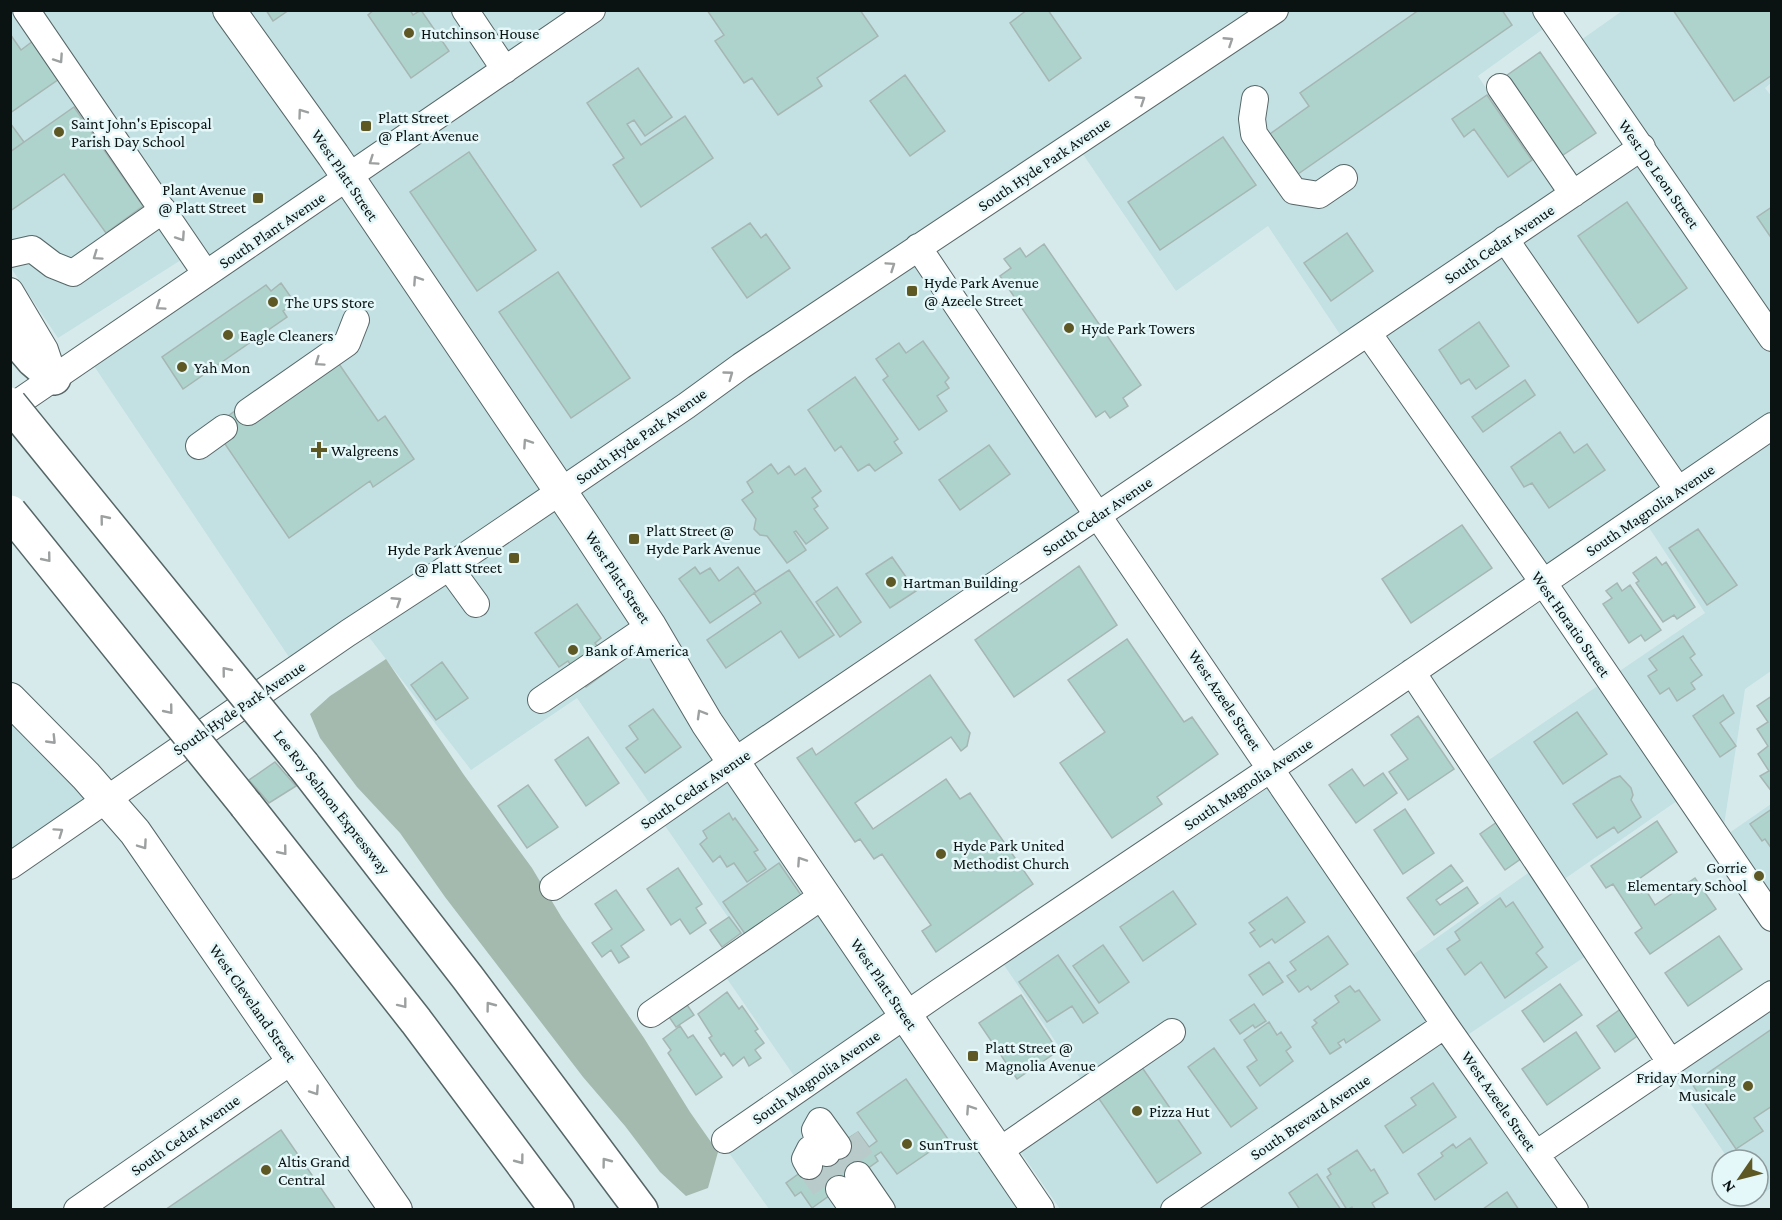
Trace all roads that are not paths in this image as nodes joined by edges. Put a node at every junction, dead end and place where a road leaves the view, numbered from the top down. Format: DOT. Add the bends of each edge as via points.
graph roads {
  1 [pos="26,10"];
  2 [pos="229,10"];
  3 [pos="465,10"];
  4 [pos="592,10"];
  5 [pos="1275,10"];
  6 [pos="1546,10"];
  7 [pos="505,70"];
  8 [pos="1500,87"];
  9 [pos="1255,99"];
  10 [pos="1642,147"];
  11 [pos="348,178"];
  12 [pos="1344,178"];
  13 [pos="1573,194"];
  14 [pos="163,210"];
  15 [pos="1505,239"];
  16 [pos="918,247"];
  17 [pos="10,254"];
  18 [pos="206,274"];
  19 [pos="10,291"];
  20 [pos="356,320"];
  21 [pos="10,333"];
  22 [pos="1368,333"];
  23 [pos="1772,338"];
  24 [pos="54,378"];
  25 [pos="10,406"];
  26 [pos="248,411"];
  27 [pos="1772,426"];
  28 [pos="224,428"];
  29 [pos="199,446"];
  30 [pos="1678,490"];
  31 [pos="560,492"];
  32 [pos="10,512"];
  33 [pos="1098,516"];
  34 [pos="449,567"];
  35 [pos="1543,582"];
  36 [pos="476,604"];
  37 [pos="650,626"];
  38 [pos="1412,672"];
  39 [pos="10,699"];
  40 [pos="541,700"];
  41 [pos="734,763"];
  42 [pos="1272,768"];
  43 [pos="107,799"];
  44 [pos="10,866"];
  45 [pos="553,887"];
  46 [pos="824,895"];
  47 [pos="1772,918"];
  48 [pos="1772,993"];
  49 [pos="651,1014"];
  50 [pos="906,1015"];
  51 [pos="1445,1025"];
  52 [pos="1172,1032"];
  53 [pos="293,1060"];
  54 [pos="1670,1062"];
  55 [pos="725,1140"];
  56 [pos="999,1151"];
  57 [pos="1536,1154"];
  58 [pos="853,1192"];
  59 [pos="887,1206"];
  60 [pos="77,1209"];
  61 [pos="396,1209"];
  62 [pos="557,1209"];
  63 [pos="641,1209"];
  64 [pos="1038,1209"];
  65 [pos="1174,1209"];
  66 [pos="1575,1209"];
  1 -- 14 [label="street, one-way"];
  11 -- 2 [label="main road, West Platt Street, one-way"];
  3 -- 7 [label="street"];
  4 -- 7 [label="street, South Plant Avenue"];
  16 -- 5 [label="street, South Hyde Park Avenue, one-way"];
  6 -- 10 [label="street, West De Leon Street"];
  7 -- 11 [label="street, South Plant Avenue, one-way"];
  8 -- 13 [label="street"];
  9 -- 12 [label="street" via="1254,134 1294,191 1319,195"];
  10 -- 13 [label="street, South Cedar Avenue"];
  10 -- 23 [label="street, West De Leon Street"];
  11 -- 18 [label="street, South Plant Avenue"];
  31 -- 11 [label="main road, West Platt Street, one-way"];
  13 -- 15 [label="street, South Cedar Avenue"];
  14 -- 17 [label="street, one-way" via="73,273 53,265 32,249"];
  14 -- 18 [label="street, one-way"];
  15 -- 22 [label="street, South Cedar Avenue"];
  15 -- 30 [label="street"];
  31 -- 16 [label="street, South Hyde Park Avenue, one-way"];
  16 -- 33 [label="street, West Azeele Street"];
  18 -- 24 [label="street, South Plant Avenue, one-way"];
  19 -- 24 [label="street" via="45,350"];
  20 -- 26 [label="street, one-way" via="347,343"];
  21 -- 24 [label="highway"];
  22 -- 33 [label="street, South Cedar Avenue"];
  22 -- 35 [label="street, West Horatio Street"];
  24 -- 25 [label="street, South Plant Avenue"];
  63 -- 25 [label="highway, Lee Roy Selmon Expressway, one-way, bridge" via="303,765"];
  27 -- 30 [label="street, South Magnolia Avenue"];
  28 -- 29 [label="street"];
  30 -- 35 [label="street, South Magnolia Avenue"];
  31 -- 34 [label="street, South Hyde Park Avenue"];
  31 -- 37 [label="main road, West Platt Street"];
  32 -- 62 [label="highway, one-way, bridge" via="416,1021"];
  33 -- 41 [label="street, South Cedar Avenue"];
  33 -- 42 [label="street, West Azeele Street"];
  34 -- 36 [label="street"];
  43 -- 34 [label="street, South Hyde Park Avenue, one-way"];
  35 -- 38 [label="street, South Magnolia Avenue"];
  35 -- 47 [label="street, West Horatio Street"];
  37 -- 40 [label="street"];
  41 -- 37 [label="main road, West Platt Street, one-way"];
  38 -- 42 [label="street, South Magnolia Avenue"];
  38 -- 54 [label="street"];
  39 -- 43 [label="main road, West Cleveland Street, one-way"];
  41 -- 45 [label="street, South Cedar Avenue"];
  46 -- 41 [label="main road, West Platt Street, one-way"];
  42 -- 50 [label="street, South Magnolia Avenue"];
  42 -- 51 [label="street, West Azeele Street"];
  44 -- 43 [label="street, South Hyde Park Avenue, one-way"];
  43 -- 53 [label="main road, West Cleveland Street, one-way" via="135,832"];
  46 -- 49 [label="street"];
  46 -- 50 [label="main road, West Platt Street"];
  48 -- 54 [label="street"];
  50 -- 55 [label="street, South Magnolia Avenue"];
  56 -- 50 [label="main road, West Platt Street, one-way"];
  51 -- 57 [label="street, West Azeele Street"];
  51 -- 65 [label="street, South Brevard Avenue"];
  52 -- 56 [label="street"];
  53 -- 60 [label="street, South Cedar Avenue"];
  53 -- 61 [label="main road, West Cleveland Street, one-way"];
  54 -- 57 [label="street"];
  56 -- 64 [label="main road, West Platt Street"];
  57 -- 66 [label="street, West Azeele Street"];
  58 -- 59 [label="street"];
}
